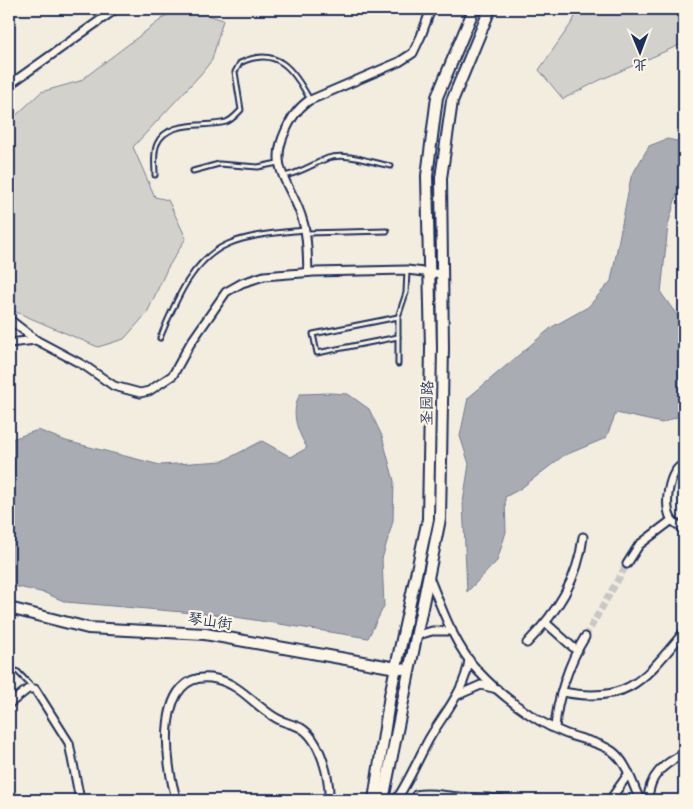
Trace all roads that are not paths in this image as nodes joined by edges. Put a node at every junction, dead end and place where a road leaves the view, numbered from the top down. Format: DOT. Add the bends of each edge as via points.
graph roads {
  1 [pos="116,9"];
  2 [pos="430,9"];
  3 [pos="474,9"];
  4 [pos="490,9"];
  5 [pos="9,85"];
  6 [pos="310,100"];
  7 [pos="278,163"];
  8 [pos="391,166"];
  9 [pos="193,171"];
  10 [pos="155,175"];
  11 [pos="283,176"];
  12 [pos="387,231"];
  13 [pos="305,232"];
  14 [pos="407,270"];
  15 [pos="308,272"];
  16 [pos="429,273"];
  17 [pos="442,274"];
  18 [pos="398,317"];
  19 [pos="9,319"];
  20 [pos="398,337"];
  21 [pos="160,338"];
  22 [pos="36,340"];
  23 [pos="9,343"];
  24 [pos="398,364"];
  25 [pos="684,464"];
  26 [pos="672,520"];
  27 [pos="684,530"];
  28 [pos="583,537"];
  29 [pos="627,564"];
  30 [pos="428,575"];
  31 [pos="9,608"];
  32 [pos="546,623"];
  33 [pos="452,631"];
  34 [pos="684,632"];
  35 [pos="415,636"];
  36 [pos="585,637"];
  37 [pos="527,643"];
  38 [pos="576,650"];
  39 [pos="469,660"];
  40 [pos="9,667"];
  41 [pos="396,669"];
  42 [pos="408,670"];
  43 [pos="35,689"];
  44 [pos="497,689"];
  45 [pos="563,692"];
  46 [pos="457,695"];
  47 [pos="9,704"];
  48 [pos="554,728"];
  49 [pos="684,754"];
  50 [pos="629,773"];
  51 [pos="416,795"];
  52 [pos="80,800"];
  53 [pos="176,800"];
  54 [pos="329,800"];
  55 [pos="374,800"];
  56 [pos="383,800"];
  57 [pos="396,800"];
  58 [pos="502,800"];
  59 [pos="610,800"];
  60 [pos="640,800"];
  61 [pos="648,800"];
  1 -- 5 [label="street"];
  2 -- 6 [label="street" via="413,53"];
  3 -- 16 [label="street, 圣园路" via="438,97 427,176"];
  4 -- 17 [label="street, 圣园路" via="452,101 441,178"];
  6 -- 7 [label="street" via="292,117 277,152"];
  6 -- 10 [label="lane" via="297,76 280,62 260,57 240,63 236,72 241,110 227,122 174,129 156,146"];
  7 -- 9 [label="lane" via="246,168 219,164"];
  7 -- 11 [label="street"];
  8 -- 11 [label="lane" via="344,157 330,158 306,170"];
  11 -- 13 [label="street"];
  12 -- 13 [label="lane"];
  13 -- 15 [label="street"];
  13 -- 21 [label="lane" via="235,242 206,259 177,298"];
  14 -- 15 [label="street"];
  14 -- 16 [label="street"];
  14 -- 18 [label="lane" via="406,293"];
  15 -- 22 [label="street" via="264,276 242,282 226,292 173,374 149,391 140,393 114,386"];
  16 -- 17 [label="street"];
  16 -- 41 [label="street, 圣园路" via="428,519"];
  17 -- 30 [label="street, 圣园路" via="440,519"];
  18 -- 20 [label="lane"];
  18 -- 20 [label="lane" via="312,334 317,353"];
  19 -- 22 [label="street"];
  20 -- 24 [label="lane"];
  22 -- 23 [label="street"];
  25 -- 26 [label="street" via="673,472 669,483"];
  26 -- 27 [label="street"];
  26 -- 29 [label="street" via="639,545"];
  28 -- 32 [label="street" via="576,573"];
  30 -- 33 [label="street"];
  30 -- 35 [label="street, 圣园路"];
  31 -- 41 [label="street, 琴山街" via="88,628 205,634"];
  32 -- 37 [label="street"];
  32 -- 38 [label="street"];
  33 -- 35 [label="street" via="432,631"];
  33 -- 39 [label="street"];
  34 -- 45 [label="street" via="659,662 626,690 602,696"];
  35 -- 42 [label="street, 圣园路"];
  36 -- 38 [label="street"];
  38 -- 45 [label="street"];
  39 -- 44 [label="street"];
  39 -- 46 [label="street"];
  40 -- 43 [label="lane"];
  41 -- 42 [label="street, 琴山街"];
  41 -- 55 [label="street, 圣园路"];
  42 -- 56 [label="street, 圣园路"];
  43 -- 47 [label="street" via="28,689"];
  43 -- 52 [label="street" via="69,743"];
  44 -- 46 [label="street" via="481,685"];
  44 -- 48 [label="street"];
  45 -- 48 [label="street"];
  46 -- 57 [label="street"];
  48 -- 50 [label="street" via="612,751"];
  49 -- 61 [label="street" via="656,772"];
  50 -- 59 [label="street"];
  50 -- 60 [label="street"];
  51 -- 58 [label="street" via="481,796"];
  53 -- 54 [label="street" via="168,766 169,715 179,691 205,678 225,682 276,718 302,728 317,748 325,768 330,787"];
}
